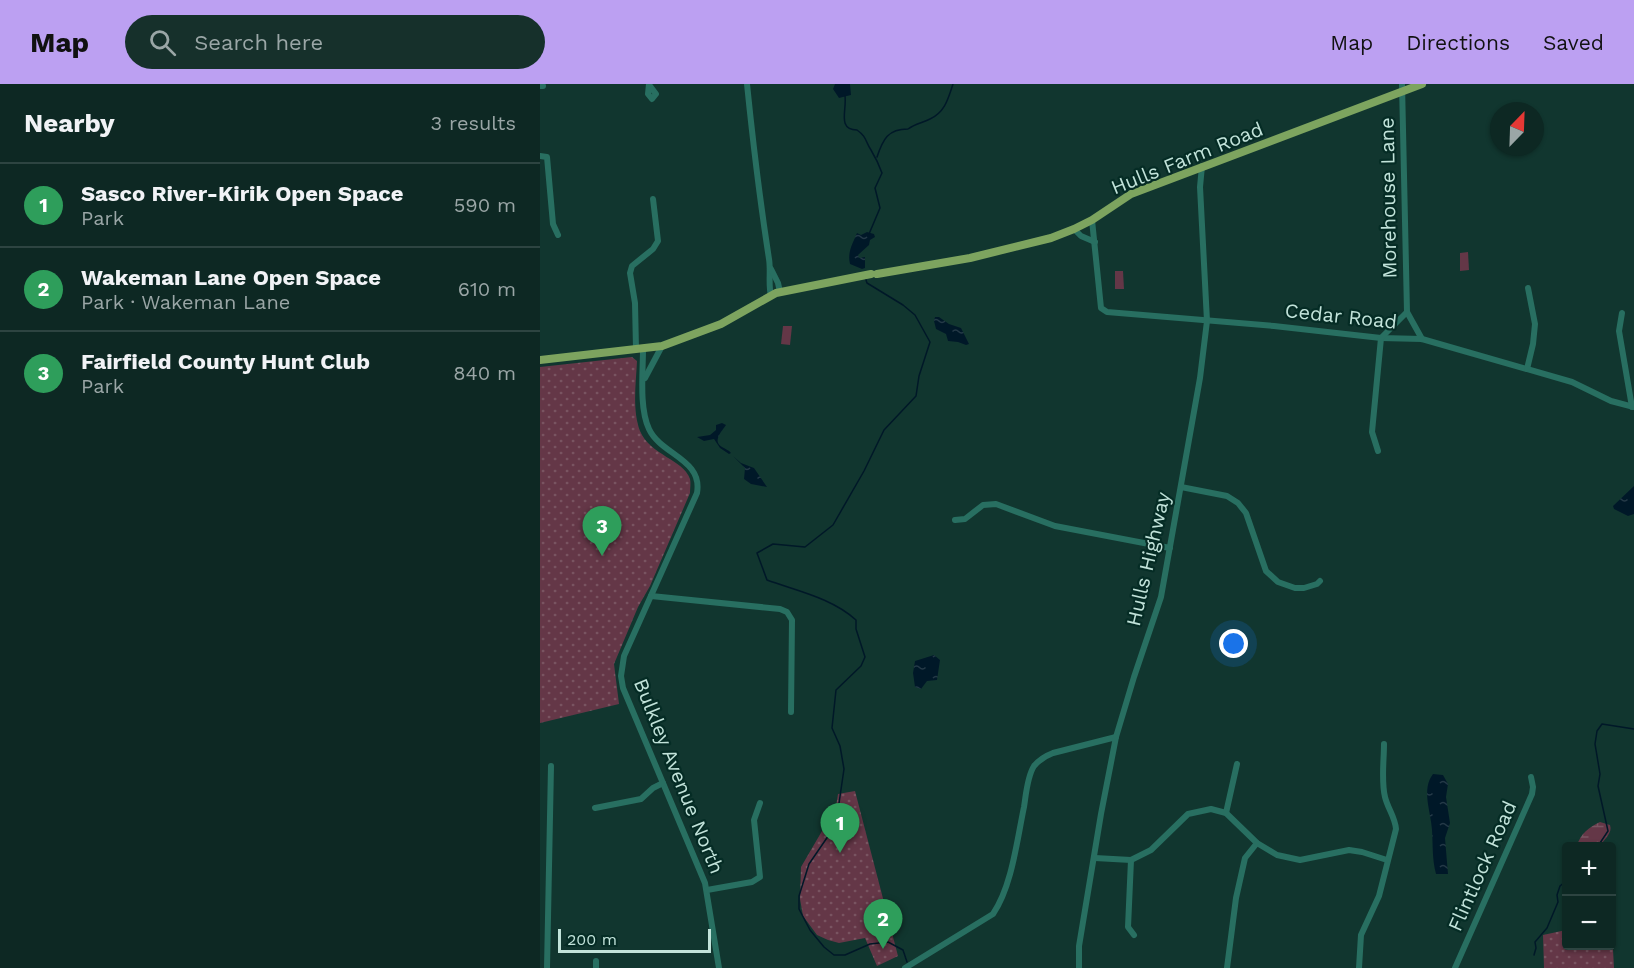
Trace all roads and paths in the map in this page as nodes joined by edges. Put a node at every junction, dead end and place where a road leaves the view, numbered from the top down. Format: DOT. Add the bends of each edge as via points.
graph roads {
  1 [pos="747,84"];
  2 [pos="1422,84"];
  3 [pos="1402,88"];
  4 [pos="540,156"];
  5 [pos="1202,166"];
  6 [pos="1193,171"];
  7 [pos="1200,187"];
  8 [pos="653,199"];
  9 [pos="1092,220"];
  10 [pos="1074,229"];
  11 [pos="558,235"];
  12 [pos="1095,242"];
  13 [pos="770,269"];
  14 [pos="1528,288"];
  15 [pos="784,291"];
  16 [pos="771,296"];
  17 [pos="1407,312"];
  18 [pos="1622,314"];
  19 [pos="1208,321"];
  20 [pos="1381,338"];
  21 [pos="1422,339"];
  22 [pos="662,346"];
  23 [pos="639,349"];
  24 [pos="540,360"];
  25 [pos="1527,369"];
  26 [pos="644,382"];
  27 [pos="1633,407"];
  28 [pos="1378,451"];
  29 [pos="1181,487"];
  30 [pos="955,520"];
  31 [pos="1170,548"];
  32 [pos="1320,581"];
  33 [pos="651,596"];
  34 [pos="791,712"];
  35 [pos="1116,737"];
  36 [pos="1384,744"];
  37 [pos="1237,764"];
  38 [pos="551,766"];
  39 [pos="1531,777"];
  40 [pos="663,783"];
  41 [pos="760,802"];
  42 [pos="595,808"];
  43 [pos="1227,813"];
  44 [pos="1257,843"];
  45 [pos="1095,858"];
  46 [pos="1131,860"];
  47 [pos="1387,860"];
  48 [pos="707,890"];
  49 [pos="1134,934"];
  50 [pos="908,966"];
  51 [pos="547,968"];
  52 [pos="719,968"];
  53 [pos="1079,968"];
  54 [pos="1227,968"];
  55 [pos="1359,968"];
  56 [pos="1455,968"];
  1 -- 13 [label="street"];
  2 -- 3 [label="main road, Hulls Farm Road"];
  3 -- 5 [label="main road, Hulls Farm Road"];
  3 -- 17 [label="street, Morehouse Lane"];
  4 -- 11 [label="street" via="547,157 553,224"];
  5 -- 6 [label="main road, Hulls Farm Road"];
  5 -- 7 [label="street, Hulls Highway"];
  6 -- 7 [label="street, Hulls Highway"];
  6 -- 9 [label="main road, Hulls Farm Road" via="1131,194"];
  7 -- 19 [label="street, Hulls Highway"];
  8 -- 23 [label="street, Bulkley Avenue North" via="658,241 632,266 630,273"];
  9 -- 10 [label="main road, Hulls Farm Road"];
  9 -- 12 [label="street, Cedar Road"];
  10 -- 12 [label="street"];
  10 -- 15 [label="main road, Hulls Farm Road" via="970,258"];
  12 -- 19 [label="street, Cedar Road" via="1101,308 1107,312"];
  13 -- 15 [label="street"];
  13 -- 16 [label="street"];
  14 -- 25 [label="street" via="1535,324"];
  15 -- 16 [label="main road, Hulls Farm Road"];
  16 -- 22 [label="main road, Hulls Farm Road" via="722,324"];
  17 -- 20 [label="street"];
  17 -- 21 [label="street, Morehouse Lane"];
  18 -- 27 [label="street" via="1619,331"];
  19 -- 20 [label="street, Cedar Road"];
  19 -- 29 [label="street, Hulls Highway"];
  20 -- 21 [label="street, Cedar Road"];
  20 -- 28 [label="street" via="1372,432"];
  21 -- 25 [label="street, Cedar Road"];
  22 -- 23 [label="main road, Hulls Farm Road"];
  22 -- 26 [label="street, Bulkley Avenue North"];
  23 -- 24 [label="main road, Hulls Farm Road"];
  23 -- 26 [label="street, Bulkley Avenue North"];
  25 -- 27 [label="street, Cedar Road"];
  26 -- 33 [label="street, Bulkley Avenue North" via="644,412 649,430 692,468 698,480 697,493"];
  29 -- 31 [label="street, Hulls Highway"];
  29 -- 32 [label="street" via="1227,496 1238,502 1246,513 1266,571 1278,582 1304,588"];
  30 -- 31 [label="street" via="964,519 983,505 996,504 1055,526"];
  31 -- 35 [label="street, Hulls Highway" via="1161,597"];
  33 -- 34 [label="street" via="787,612 792,620"];
  33 -- 40 [label="street, Bulkley Avenue North" via="624,656 621,676"];
  35 -- 45 [label="street, Hulls Highway"];
  35 -- 50 [label="street" via="1053,753 1033,768 999,905 993,914"];
  36 -- 47 [label="street" via="1385,799 1396,829"];
  37 -- 43 [label="street"];
  38 -- 51 [label="street"];
  39 -- 56 [label="street, Flintlock Road" via="1532,794"];
  40 -- 42 [label="street" via="641,799"];
  40 -- 48 [label="street, Bulkley Avenue North"];
  41 -- 48 [label="street" via="754,820 760,877"];
  43 -- 44 [label="street"];
  43 -- 46 [label="street" via="1211,809 1188,814 1151,850"];
  44 -- 47 [label="street" via="1276,855 1300,860 1349,850"];
  44 -- 54 [label="street" via="1245,858"];
  45 -- 46 [label="street"];
  45 -- 53 [label="street, Hulls Highway" via="1079,946"];
  46 -- 49 [label="street" via="1128,927"];
  47 -- 55 [label="street" via="1379,896 1361,934"];
  48 -- 52 [label="street, Bulkley Avenue North"];
}
